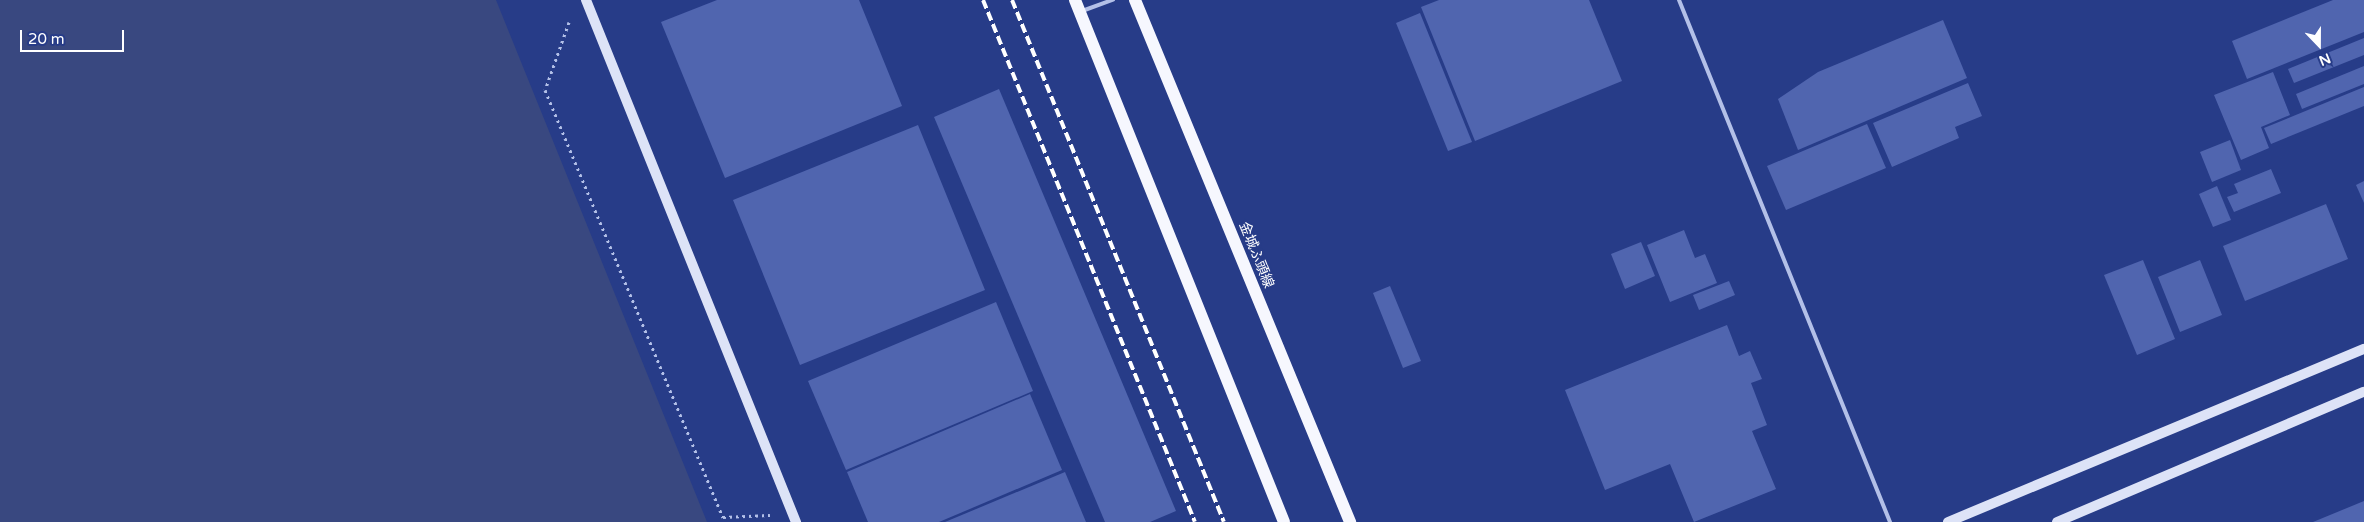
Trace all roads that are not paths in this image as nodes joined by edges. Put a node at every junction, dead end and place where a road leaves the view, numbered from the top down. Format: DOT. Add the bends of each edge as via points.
graph roads {
  1 [pos="586,0"];
  2 [pos="1113,0"];
  3 [pos="1135,0"];
  4 [pos="1679,0"];
  5 [pos="1077,6"];
  6 [pos="2364,349"];
  7 [pos="2364,392"];
  8 [pos="795,518"];
  9 [pos="1284,522"];
  10 [pos="1350,522"];
  11 [pos="1890,522"];
  12 [pos="1948,522"];
  13 [pos="2057,522"];
  1 -- 8 [label="street"];
  2 -- 5 [label="lane"];
  3 -- 10 [label="main road, 金城ふ頭線"];
  4 -- 11 [label="lane"];
  5 -- 9 [label="main road"];
  6 -- 12 [label="street"];
  7 -- 13 [label="street"];
}
